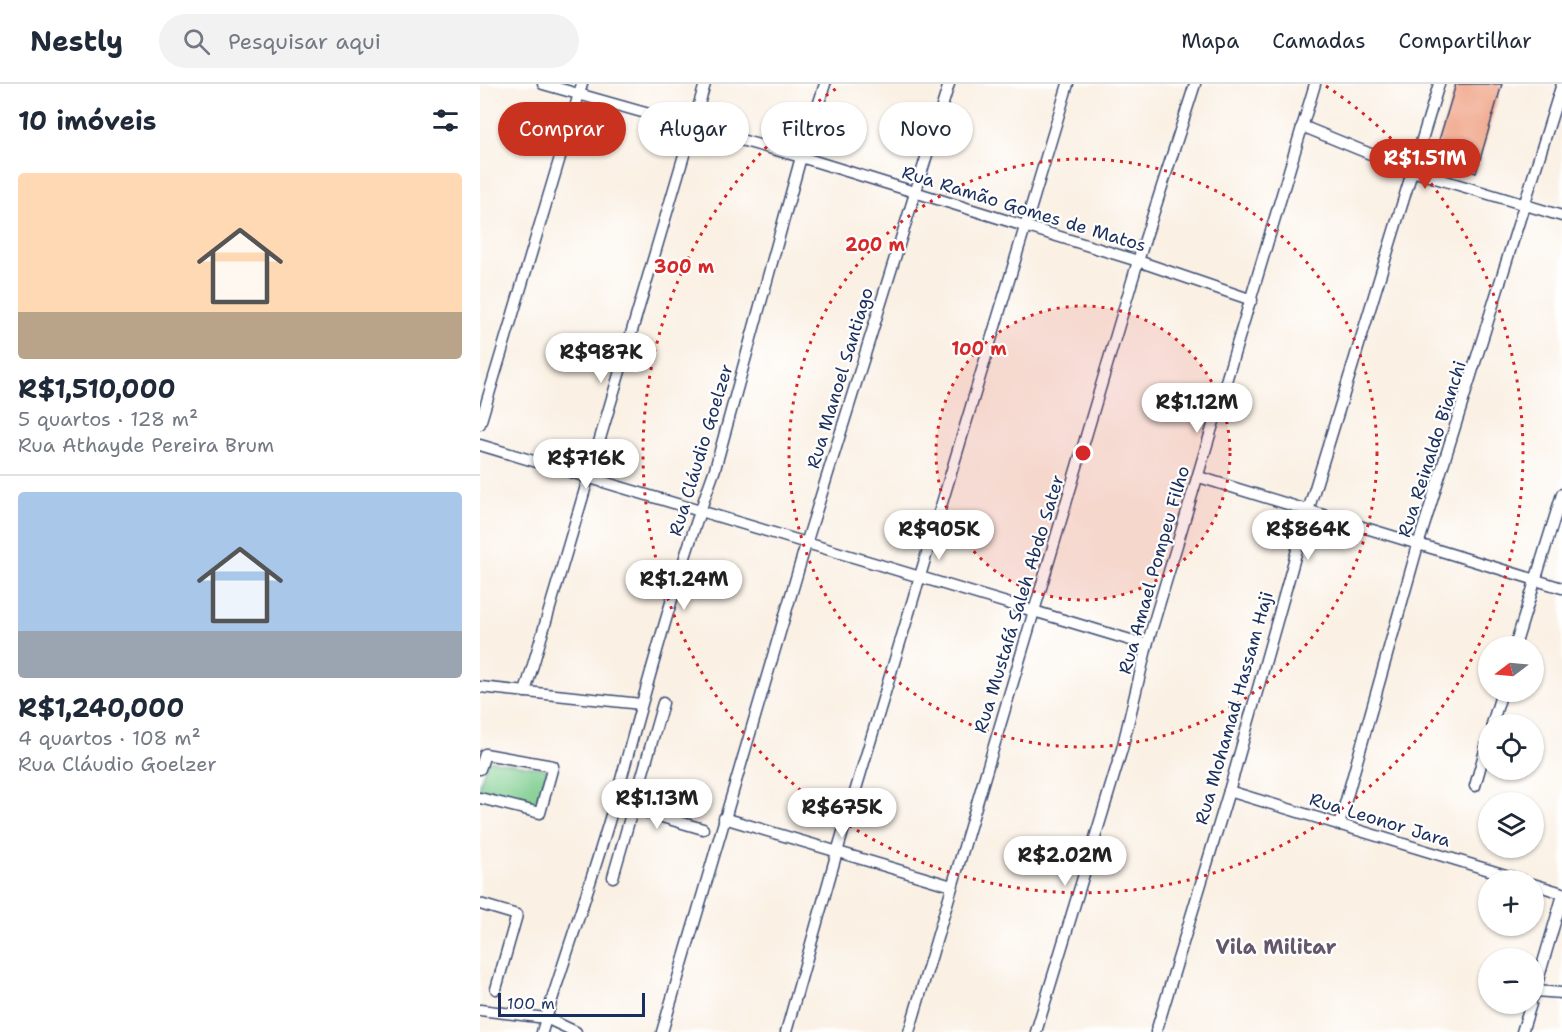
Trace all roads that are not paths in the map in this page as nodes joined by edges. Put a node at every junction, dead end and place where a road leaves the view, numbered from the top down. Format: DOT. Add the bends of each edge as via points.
graph roads {
  1 [pos="543,84"];
  2 [pos="705,84"];
  3 [pos="825,84"];
  4 [pos="949,84"];
  5 [pos="1068,84"];
  6 [pos="1195,84"];
  7 [pos="1315,84"];
  8 [pos="1438,84"];
  9 [pos="1562,84"];
  10 [pos="580,90"];
  11 [pos="700,102"];
  12 [pos="638,109"];
  13 [pos="1302,126"];
  14 [pos="749,143"];
  15 [pos="684,156"];
  16 [pos="801,157"];
  17 [pos="1412,171"];
  18 [pos="915,192"];
  19 [pos="1527,205"];
  20 [pos="1562,216"];
  21 [pos="1026,227"];
  22 [pos="1138,261"];
  23 [pos="1252,300"];
  24 [pos="480,424"];
  25 [pos="480,445"];
  26 [pos="588,476"];
  27 [pos="1199,477"];
  28 [pos="1562,494"];
  29 [pos="700,510"];
  30 [pos="1308,511"];
  31 [pos="806,544"];
  32 [pos="1418,545"];
  33 [pos="919,578"];
  34 [pos="1534,580"];
  35 [pos="1562,588"];
  36 [pos="1034,613"];
  37 [pos="1518,636"];
  38 [pos="1147,645"];
  39 [pos="480,687"];
  40 [pos="525,692"];
  41 [pos="663,703"];
  42 [pos="641,704"];
  43 [pos="480,769"];
  44 [pos="1478,775"];
  45 [pos="1475,786"];
  46 [pos="1228,791"];
  47 [pos="480,798"];
  48 [pos="614,803"];
  49 [pos="633,808"];
  50 [pos="724,818"];
  51 [pos="1340,825"];
  52 [pos="703,829"];
  53 [pos="837,852"];
  54 [pos="1489,870"];
  55 [pos="613,878"];
  56 [pos="952,886"];
  57 [pos="1544,887"];
  58 [pos="1562,893"];
  59 [pos="1562,898"];
  60 [pos="480,904"];
  61 [pos="1544,960"];
  62 [pos="496,989"];
  63 [pos="1562,993"];
  64 [pos="1544,994"];
  65 [pos="480,1010"];
  66 [pos="1528,1014"];
  67 [pos="546,1018"];
  68 [pos="542,1032"];
  69 [pos="576,1032"];
  70 [pos="663,1032"];
  71 [pos="786,1032"];
  72 [pos="909,1032"];
  73 [pos="1036,1032"];
  74 [pos="1156,1032"];
  75 [pos="1522,1032"];
  1 -- 10 [label="street, Rua Ramão Gomes de Matos"];
  2 -- 11 [label="street"];
  3 -- 16 [label="street, Rua Cláudio Goelzer"];
  4 -- 18 [label="street, Rua Manoel Santiago"];
  5 -- 21 [label="street"];
  6 -- 22 [label="street, Rua Mustafá Saleh Abdo Sater"];
  7 -- 13 [label="street, Rua Amael Pompeu Filho"];
  8 -- 17 [label="street, Rua Mohamad Hassam Haji"];
  9 -- 19 [label="street, Rua Reinaldo Bianchi"];
  10 -- 12 [label="street, Rua Ramão Gomes de Matos"];
  10 -- 24 [label="street"];
  13 -- 17 [label="street"];
  13 -- 23 [label="street, Rua Amael Pompeu Filho"];
  14 -- 16 [label="street, Rua Ramão Gomes de Matos"];
  15 -- 26 [label="street"];
  16 -- 18 [label="street, Rua Ramão Gomes de Matos"];
  16 -- 29 [label="street, Rua Cláudio Goelzer" via="715,469"];
  17 -- 19 [label="street"];
  17 -- 30 [label="street, Rua Mohamad Hassam Haji"];
  18 -- 21 [label="street, Rua Ramão Gomes de Matos"];
  18 -- 31 [label="street, Rua Manoel Santiago"];
  19 -- 20 [label="street"];
  19 -- 32 [label="street, Rua Reinaldo Bianchi"];
  21 -- 22 [label="street, Rua Ramão Gomes de Matos"];
  21 -- 33 [label="street"];
  22 -- 23 [label="street, Rua Ramão Gomes de Matos"];
  22 -- 36 [label="street, Rua Mustafá Saleh Abdo Sater"];
  23 -- 27 [label="street, Rua Amael Pompeu Filho"];
  25 -- 26 [label="street"];
  26 -- 29 [label="street"];
  26 -- 40 [label="street"];
  27 -- 30 [label="street"];
  27 -- 38 [label="street, Rua Amael Pompeu Filho"];
  28 -- 34 [label="street"];
  29 -- 31 [label="street"];
  29 -- 42 [label="street, Rua Cláudio Goelzer"];
  30 -- 32 [label="street"];
  30 -- 46 [label="street, Rua Mohamad Hassam Haji"];
  31 -- 33 [label="street"];
  31 -- 50 [label="street, Rua Manoel Santiago"];
  32 -- 34 [label="street"];
  32 -- 51 [label="street, Rua Reinaldo Bianchi"];
  33 -- 36 [label="street"];
  33 -- 53 [label="street"];
  34 -- 35 [label="street"];
  34 -- 37 [label="street"];
  36 -- 38 [label="street"];
  36 -- 56 [label="street, Rua Mustafá Saleh Abdo Sater"];
  38 -- 73 [label="street, Rua Amael Pompeu Filho" via="1122,750"];
  39 -- 40 [label="street"];
  40 -- 42 [label="street"];
  41 -- 49 [label="street"];
  42 -- 48 [label="street, Rua Cláudio Goelzer"];
  43 -- 47 [label="street" via="485,754 553,766 540,813"];
  44 -- 45 [label="street"];
  46 -- 51 [label="street, Rua Leonor Jara"];
  46 -- 74 [label="street, Rua Mohamad Hassam Haji"];
  48 -- 49 [label="street"];
  48 -- 67 [label="street, Rua Cláudio Goelzer"];
  49 -- 52 [label="street"];
  49 -- 55 [label="street"];
  50 -- 53 [label="street"];
  50 -- 70 [label="street, Rua Manoel Santiago"];
  51 -- 54 [label="street, Rua Leonor Jara"];
  53 -- 56 [label="street"];
  53 -- 71 [label="street"];
  56 -- 72 [label="street, Rua Mustafá Saleh Abdo Sater"];
  57 -- 58 [label="street"];
  59 -- 61 [label="street"];
  60 -- 62 [label="street" via="517,915"];
  63 -- 64 [label="street"];
  65 -- 67 [label="street"];
  66 -- 75 [label="street"];
  67 -- 68 [label="street, Rua Cláudio Goelzer"];
  67 -- 69 [label="street"];
}
